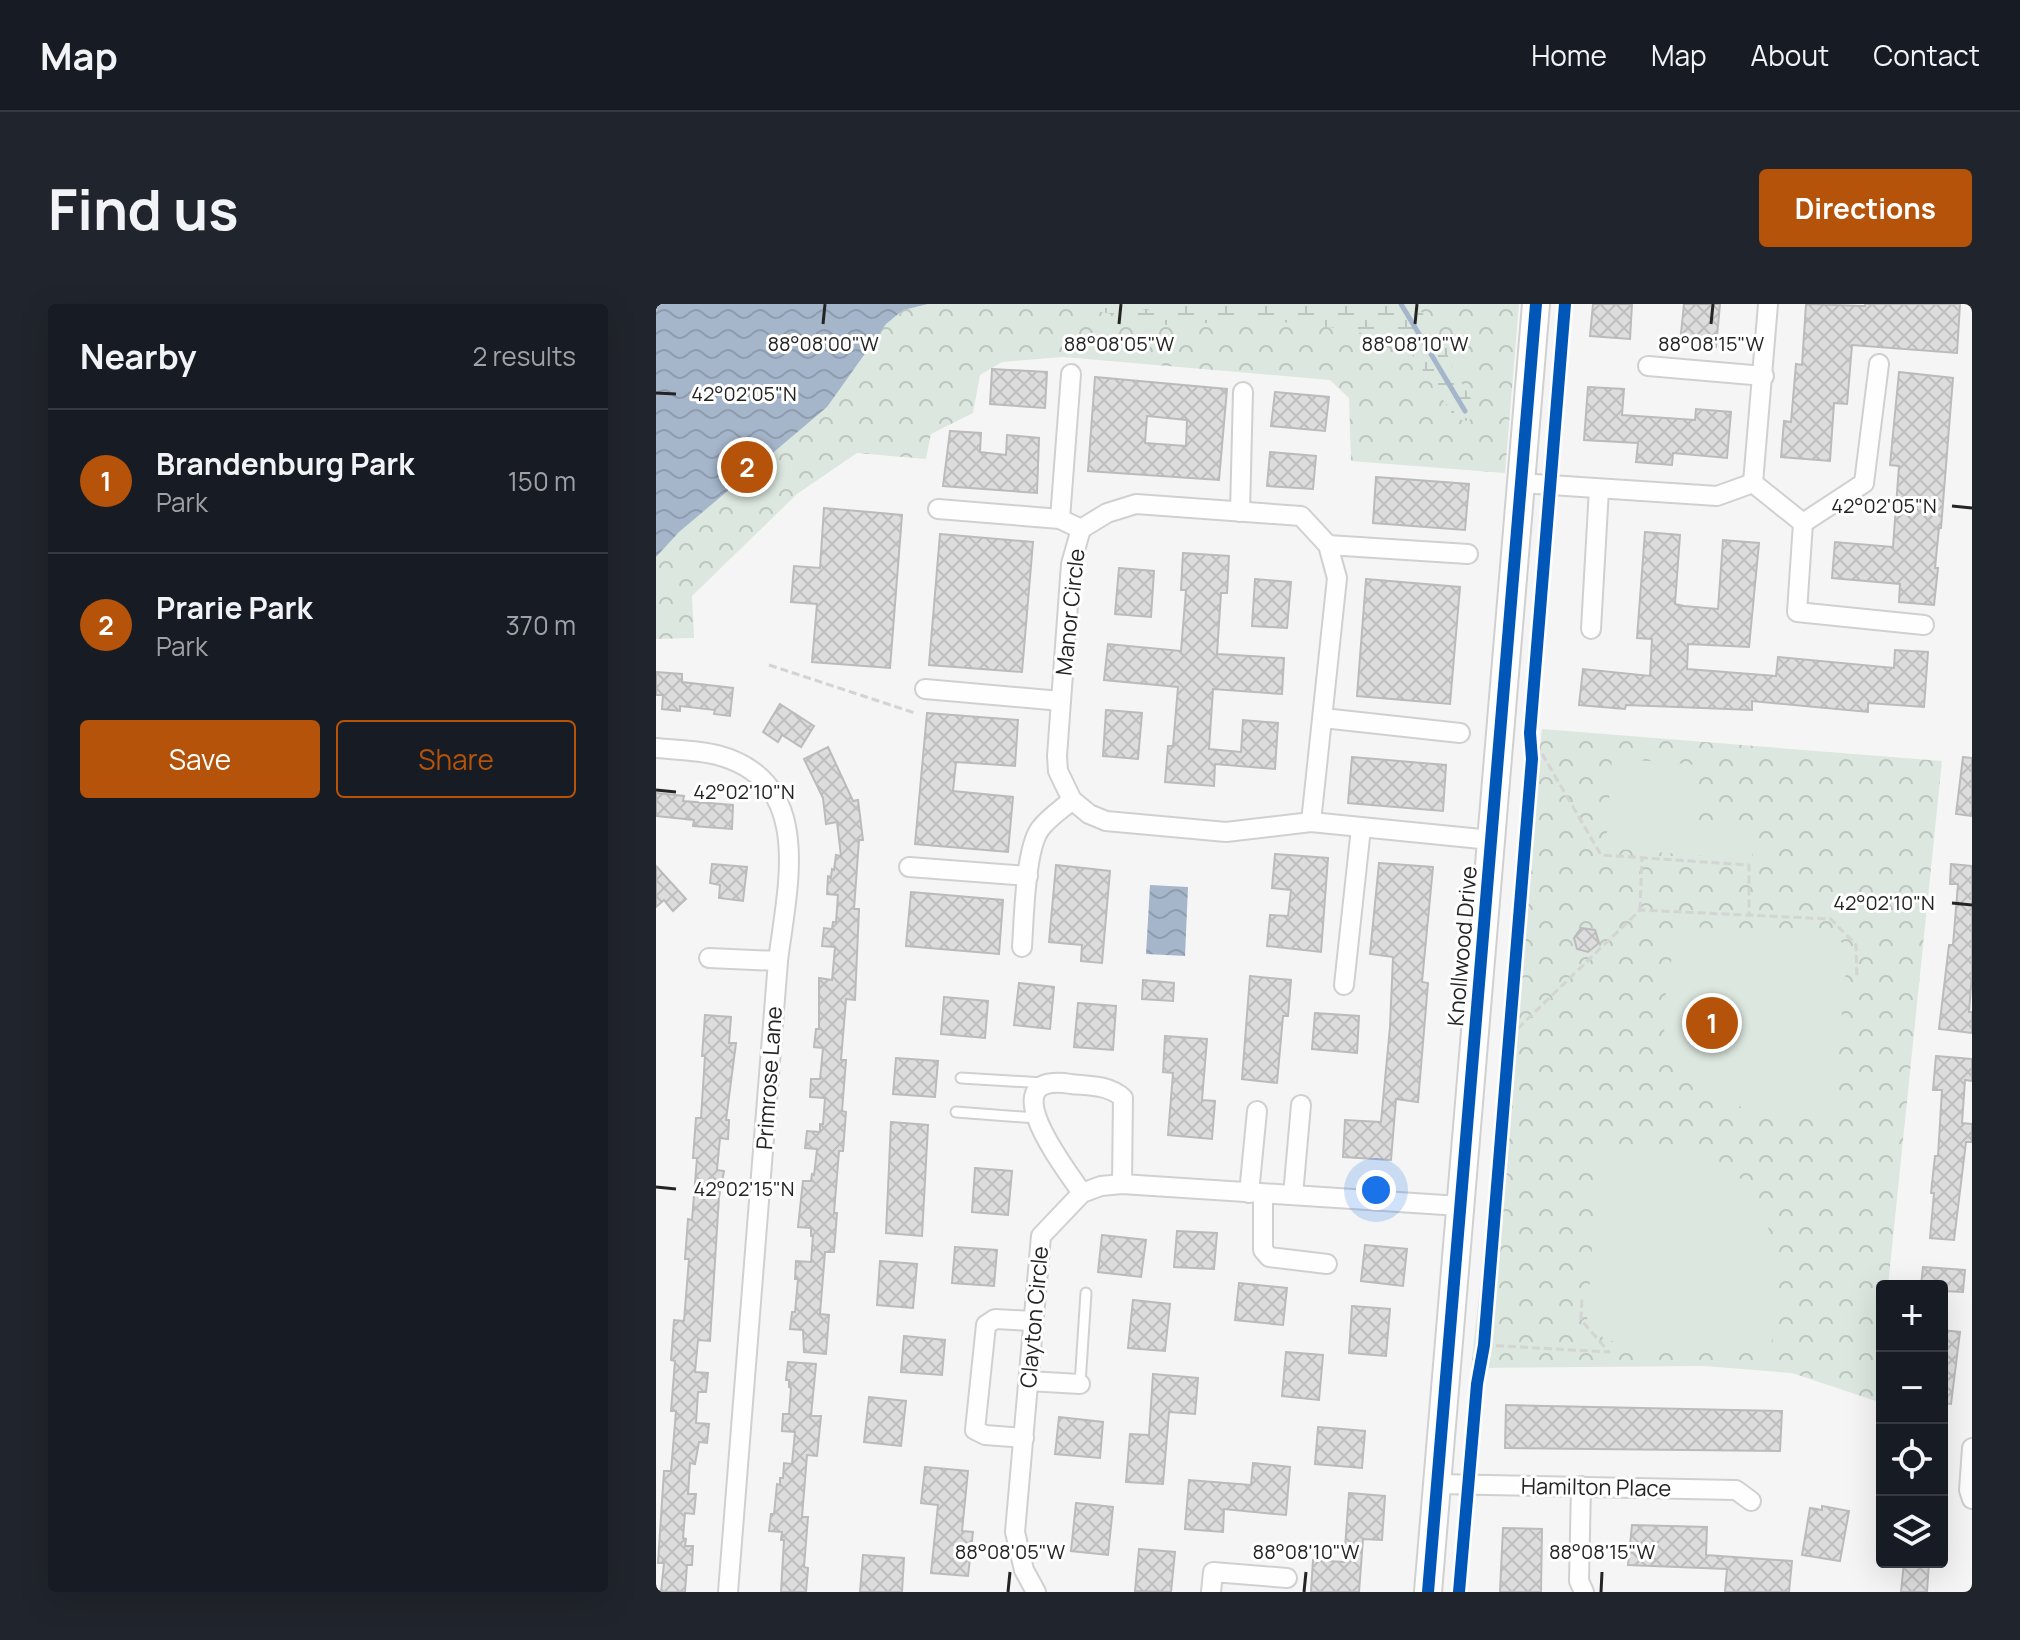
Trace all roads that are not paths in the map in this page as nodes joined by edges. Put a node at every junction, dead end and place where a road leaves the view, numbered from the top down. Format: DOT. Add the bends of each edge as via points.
graph roads {
  1 [pos="1536,304"];
  2 [pos="1768,304"];
  3 [pos="1879,364"];
  4 [pos="1648,366"];
  5 [pos="1071,374"];
  6 [pos="1764,376"];
  7 [pos="1243,392"];
  8 [pos="1521,483"];
  9 [pos="1753,483"];
  10 [pos="1599,489"];
  11 [pos="938,509"];
  12 [pos="1240,512"];
  13 [pos="1060,519"];
  14 [pos="1803,523"];
  15 [pos="1081,529"];
  16 [pos="1328,545"];
  17 [pos="1468,554"];
  18 [pos="1924,625"];
  19 [pos="1591,629"];
  20 [pos="925,689"];
  21 [pos="1061,701"];
  22 [pos="1323,718"];
  23 [pos="1460,733"];
  24 [pos="656,748"];
  25 [pos="1072,800"];
  26 [pos="1311,822"];
  27 [pos="1361,828"];
  28 [pos="1491,840"];
  29 [pos="909,867"];
  30 [pos="1028,876"];
  31 [pos="1022,947"];
  32 [pos="709,958"];
  33 [pos="778,961"];
  34 [pos="1344,985"];
  35 [pos="961,1078"];
  36 [pos="1044,1083"];
  37 [pos="1301,1105"];
  38 [pos="1257,1111"];
  39 [pos="956,1112"];
  40 [pos="1036,1118"];
  41 [pos="1122,1184"];
  42 [pos="1082,1193"];
  43 [pos="1256,1193"];
  44 [pos="1293,1195"];
  45 [pos="1460,1206"];
  46 [pos="1327,1264"];
  47 [pos="1086,1293"];
  48 [pos="1032,1321"];
  49 [pos="1028,1381"];
  50 [pos="1080,1384"];
  51 [pos="1024,1438"];
  52 [pos="1972,1448"];
  53 [pos="1437,1484"];
  54 [pos="1581,1486"];
  55 [pos="1972,1499"];
  56 [pos="1751,1501"];
  57 [pos="1287,1578"];
  58 [pos="728,1592"];
  59 [pos="1036,1592"];
  60 [pos="1211,1592"];
  61 [pos="1428,1592"];
  62 [pos="1584,1592"];
  1 -- 8 [label="street, Knollwood Drive"];
  2 -- 6 [label="street"];
  3 -- 14 [label="street" via="1864,483"];
  4 -- 6 [label="street"];
  5 -- 13 [label="street"];
  6 -- 9 [label="street"];
  7 -- 12 [label="street"];
  8 -- 10 [label="street"];
  8 -- 28 [label="street, Knollwood Drive"];
  9 -- 10 [label="street" via="1717,496"];
  9 -- 14 [label="street"];
  10 -- 19 [label="street"];
  11 -- 13 [label="street"];
  12 -- 15 [label="street, Manor Circle" via="1136,504"];
  12 -- 16 [label="street, Manor Circle" via="1301,516"];
  13 -- 15 [label="street"];
  14 -- 18 [label="street" via="1797,612"];
  15 -- 21 [label="street, Manor Circle" via="1071,564"];
  16 -- 17 [label="street"];
  16 -- 22 [label="street" via="1337,578"];
  20 -- 21 [label="street"];
  21 -- 25 [label="street, Manor Circle" via="1058,771"];
  22 -- 23 [label="street"];
  22 -- 26 [label="street"];
  24 -- 33 [label="street, Primrose Lane" via="733,760 773,792 790,846"];
  25 -- 26 [label="street" via="1089,814 1124,824 1226,832"];
  25 -- 30 [label="street" via="1041,827"];
  26 -- 27 [label="street"];
  27 -- 28 [label="street"];
  27 -- 34 [label="street"];
  28 -- 45 [label="street, Knollwood Drive"];
  29 -- 30 [label="street"];
  30 -- 31 [label="street"];
  32 -- 33 [label="street"];
  33 -- 58 [label="street, Primrose Lane"];
  35 -- 36 [label="lane"];
  36 -- 40 [label="street" via="1037,1089"];
  36 -- 41 [label="street" via="1115,1090 1123,1098"];
  37 -- 44 [label="street"];
  38 -- 43 [label="street"];
  39 -- 40 [label="lane"];
  40 -- 42 [label="street"];
  41 -- 42 [label="street"];
  41 -- 43 [label="street"];
  42 -- 48 [label="street, Clayton Circle" via="1041,1236"];
  43 -- 44 [label="street"];
  43 -- 46 [label="street" via="1263,1250 1269,1257"];
  44 -- 45 [label="street"];
  45 -- 53 [label="street, Knollwood Drive"];
  47 -- 50 [label="lane"];
  48 -- 49 [label="street, Clayton Circle"];
  48 -- 51 [label="street" via="995,1319 986,1325 975,1430"];
  49 -- 50 [label="street"];
  49 -- 51 [label="street, Clayton Circle"];
  51 -- 59 [label="street, Clayton Circle" via="1015,1532 1024,1570"];
  52 -- 55 [label="street"];
  53 -- 54 [label="street, Hamilton Place"];
  53 -- 61 [label="street, Knollwood Drive"];
  54 -- 56 [label="street, Hamilton Place" via="1736,1490"];
  54 -- 62 [label="street" via="1579,1581"];
  57 -- 60 [label="street" via="1213,1572"];
}
